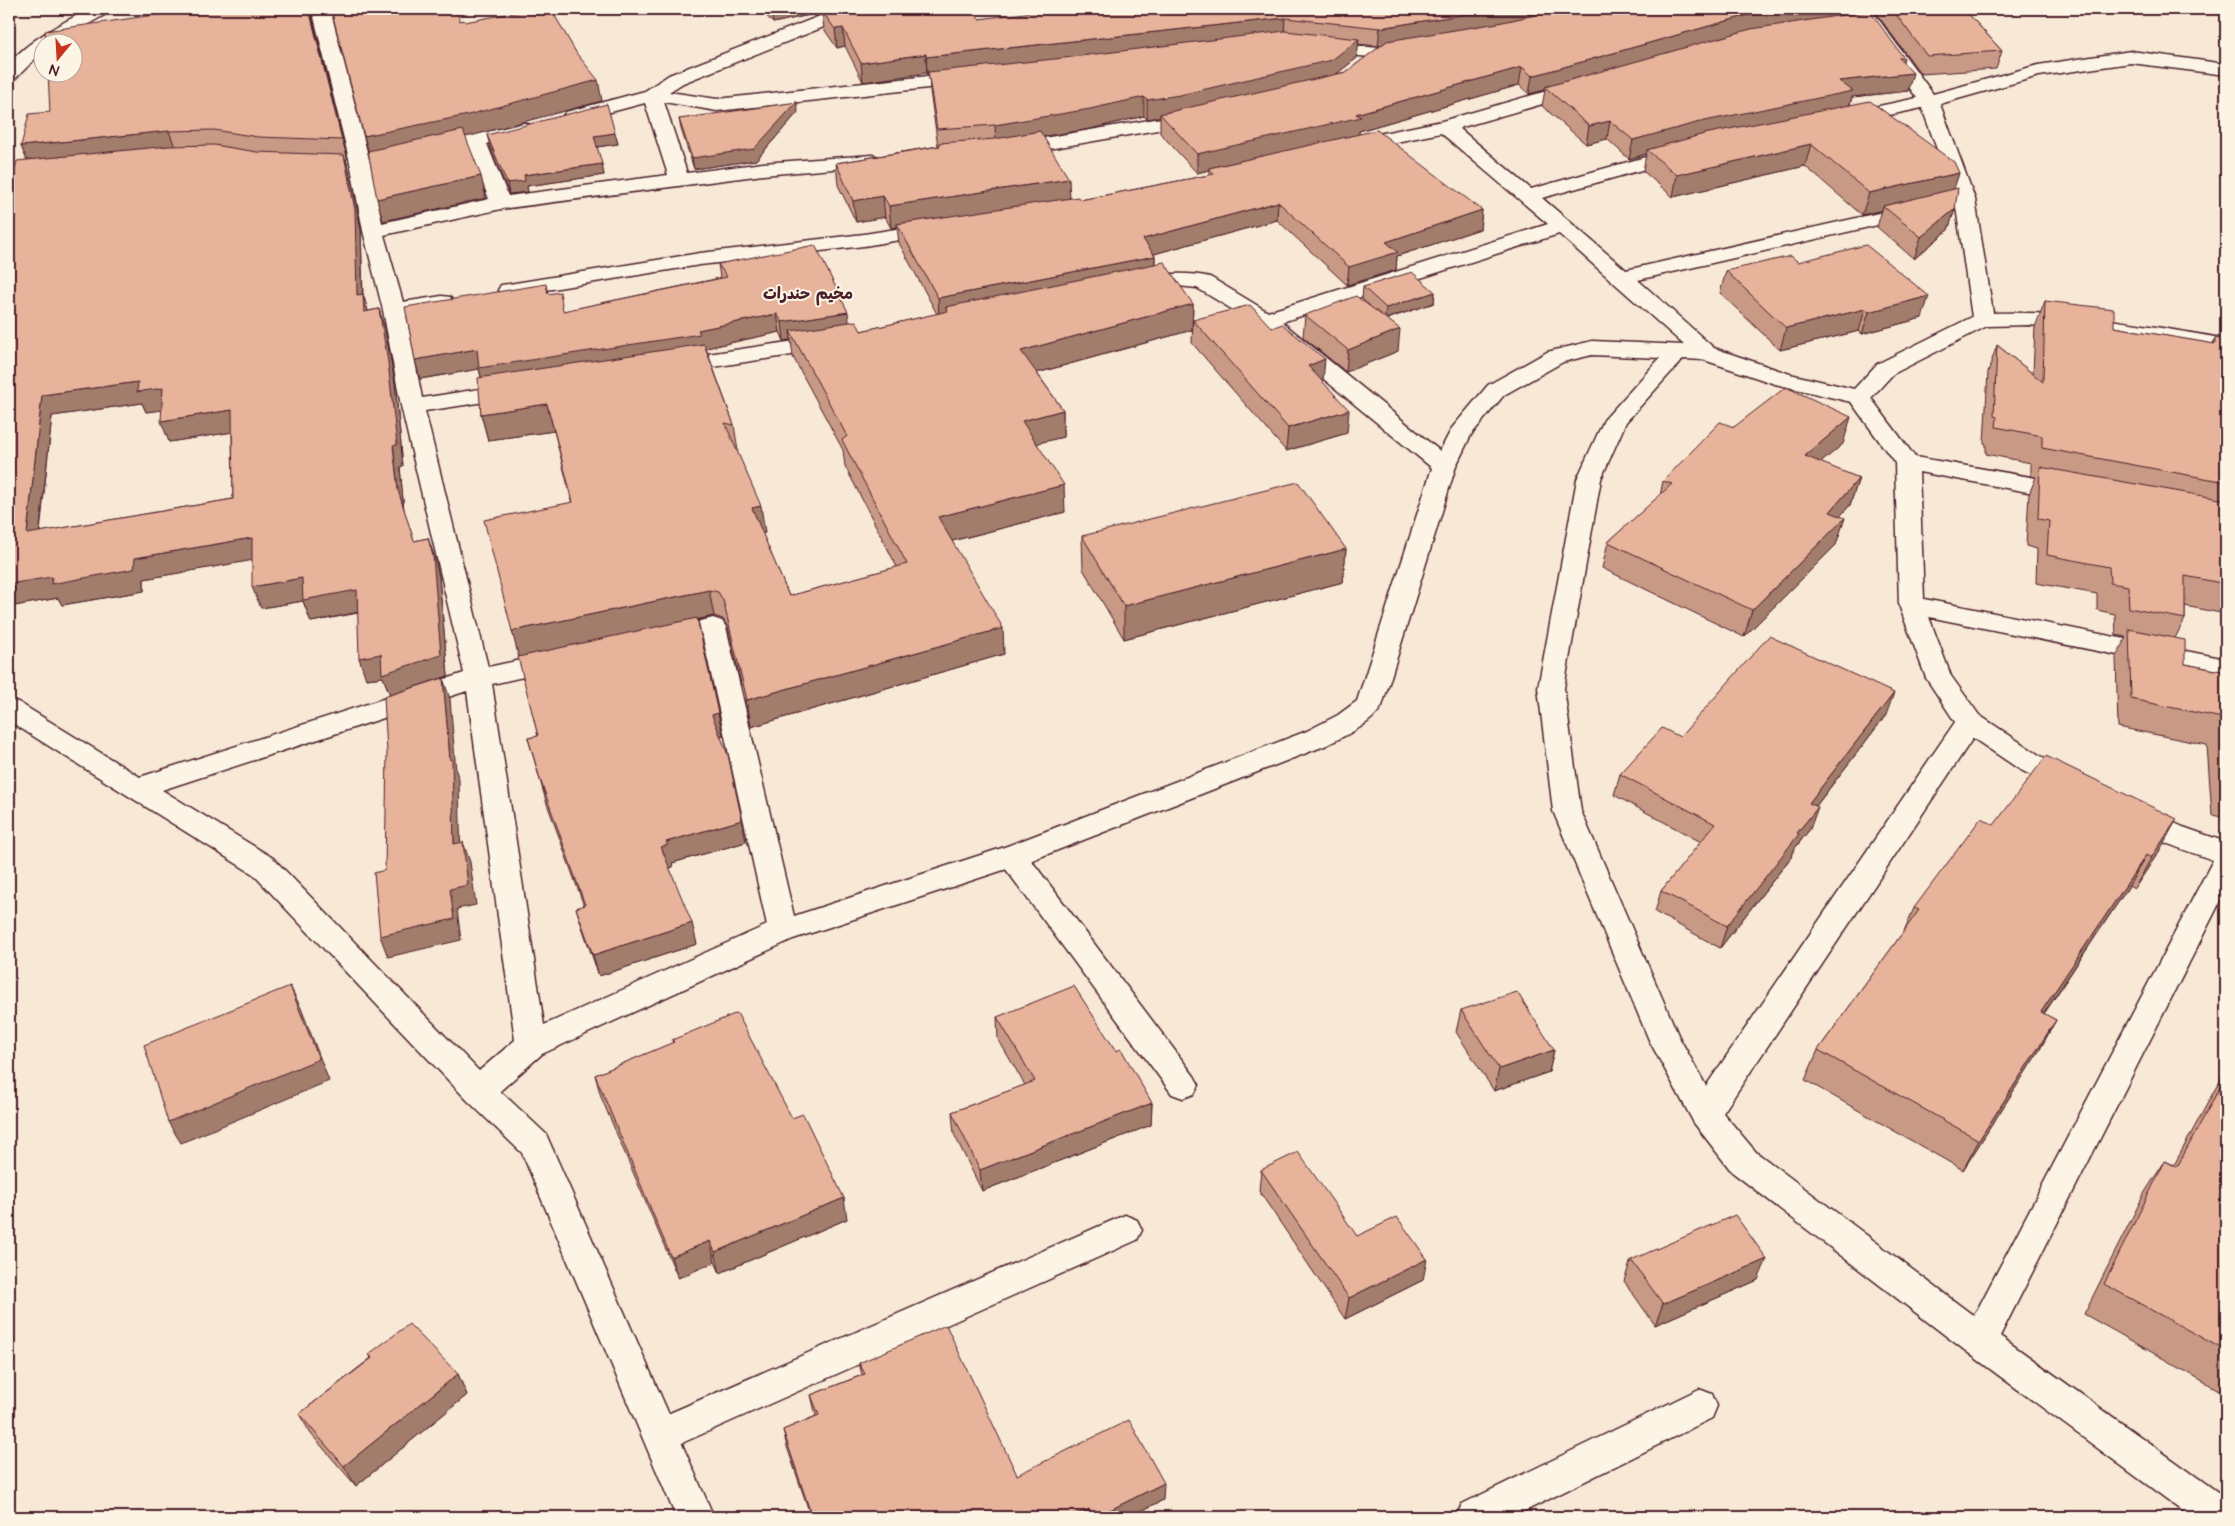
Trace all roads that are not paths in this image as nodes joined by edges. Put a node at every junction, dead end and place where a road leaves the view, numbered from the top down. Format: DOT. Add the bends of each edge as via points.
graph roads {
  1 [pos="321,9"];
  2 [pos="853,9"];
  3 [pos="105,17"];
  4 [pos="1862,18"];
  5 [pos="1303,45"];
  6 [pos="1397,50"];
  7 [pos="1378,53"];
  8 [pos="17,55"];
  9 [pos="1357,69"];
  10 [pos="2226,69"];
  11 [pos="9,74"];
  12 [pos="980,77"];
  13 [pos="1595,83"];
  14 [pos="652,95"];
  15 [pos="1929,101"];
  16 [pos="1217,113"];
  17 [pos="1832,121"];
  18 [pos="1445,126"];
  19 [pos="476,142"];
  20 [pos="1696,148"];
  21 [pos="1332,149"];
  22 [pos="986,153"];
  23 [pos="418,154"];
  24 [pos="889,160"];
  25 [pos="68,169"];
  26 [pos="9,175"];
  27 [pos="679,179"];
  28 [pos="1528,196"];
  29 [pos="1966,199"];
  30 [pos="501,203"];
  31 [pos="952,226"];
  32 [pos="1563,226"];
  33 [pos="373,231"];
  34 [pos="1622,277"];
  35 [pos="1121,289"];
  36 [pos="493,293"];
  37 [pos="463,298"];
  38 [pos="394,310"];
  39 [pos="1266,320"];
  40 [pos="1983,320"];
  41 [pos="852,339"];
  42 [pos="2226,346"];
  43 [pos="1692,351"];
  44 [pos="657,369"];
  45 [pos="539,386"];
  46 [pos="1859,397"];
  47 [pos="412,406"];
  48 [pos="1907,463"];
  49 [pos="1444,466"];
  50 [pos="2091,496"];
  51 [pos="1912,605"];
  52 [pos="638,644"];
  53 [pos="582,656"];
  54 [pos="2226,668"];
  55 [pos="478,678"];
  56 [pos="9,709"];
  57 [pos="1969,722"];
  58 [pos="137,788"];
  59 [pos="2088,792"];
  60 [pos="2114,804"];
  61 [pos="2226,853"];
  62 [pos="1012,856"];
  63 [pos="2226,862"];
  64 [pos="782,930"];
  65 [pos="531,1045"];
  66 [pos="1183,1085"];
  67 [pos="478,1091"];
  68 [pos="1705,1114"];
  69 [pos="1125,1230"];
  70 [pos="1980,1341"];
  71 [pos="1699,1406"];
  72 [pos="660,1435"];
  73 [pos="696,1517"];
  74 [pos="1475,1517"];
  75 [pos="2221,1517"];
  1 -- 33 [label="street"];
  2 -- 14 [label="street" via="676,79"];
  3 -- 8 [label="street" via="51,36"];
  4 -- 15 [label="street"];
  5 -- 7 [label="street"];
  6 -- 7 [label="street"];
  7 -- 9 [label="street"];
  8 -- 11 [label="street"];
  10 -- 15 [label="street" via="2131,57 2038,71"];
  12 -- 14 [label="street" via="717,105"];
  13 -- 18 [label="street"];
  14 -- 19 [label="street"];
  14 -- 27 [label="street"];
  15 -- 17 [label="street"];
  15 -- 29 [label="street"];
  16 -- 22 [label="street" via="1180,122"];
  18 -- 21 [label="street"];
  18 -- 28 [label="street"];
  19 -- 23 [label="street"];
  19 -- 30 [label="street"];
  20 -- 28 [label="street"];
  24 -- 27 [label="street"];
  25 -- 26 [label="street"];
  27 -- 30 [label="street"];
  28 -- 32 [label="street"];
  29 -- 34 [label="street"];
  29 -- 40 [label="street"];
  30 -- 33 [label="street"];
  31 -- 36 [label="street" via="700,259"];
  32 -- 34 [label="street"];
  32 -- 39 [label="street"];
  33 -- 38 [label="street"];
  34 -- 43 [label="street"];
  35 -- 39 [label="street" via="1168,278 1202,282"];
  37 -- 38 [label="street"];
  38 -- 47 [label="street"];
  39 -- 49 [label="street"];
  40 -- 42 [label="street" via="2030,318 2103,324"];
  40 -- 46 [label="street" via="1885,369"];
  41 -- 44 [label="street"];
  43 -- 46 [label="street" via="1783,379"];
  43 -- 49 [label="street" via="1592,348 1555,357 1496,390 1460,433"];
  43 -- 68 [label="street" via="1616,420 1589,479 1551,688 1567,812 1665,1040"];
  45 -- 47 [label="street"];
  46 -- 48 [label="street"];
  47 -- 55 [label="street"];
  48 -- 50 [label="street"];
  48 -- 51 [label="street"];
  49 -- 62 [label="street" via="1369,706 1348,722 1317,738"];
  51 -- 54 [label="street"];
  51 -- 57 [label="street" via="1939,678"];
  52 -- 64 [label="street" via="714,628"];
  53 -- 55 [label="street"];
  55 -- 58 [label="street"];
  55 -- 65 [label="street"];
  56 -- 58 [label="street"];
  57 -- 59 [label="street" via="2030,762"];
  57 -- 68 [label="street"];
  58 -- 67 [label="street" via="263,866"];
  60 -- 61 [label="street" via="2173,834"];
  62 -- 64 [label="street"];
  62 -- 66 [label="street"];
  63 -- 70 [label="street"];
  64 -- 65 [label="street"];
  65 -- 67 [label="street"];
  67 -- 72 [label="street" via="535,1144"];
  68 -- 70 [label="street" via="1744,1162"];
  69 -- 72 [label="street"];
  70 -- 75 [label="street"];
  71 -- 74 [label="street"];
  72 -- 73 [label="street"];
}
